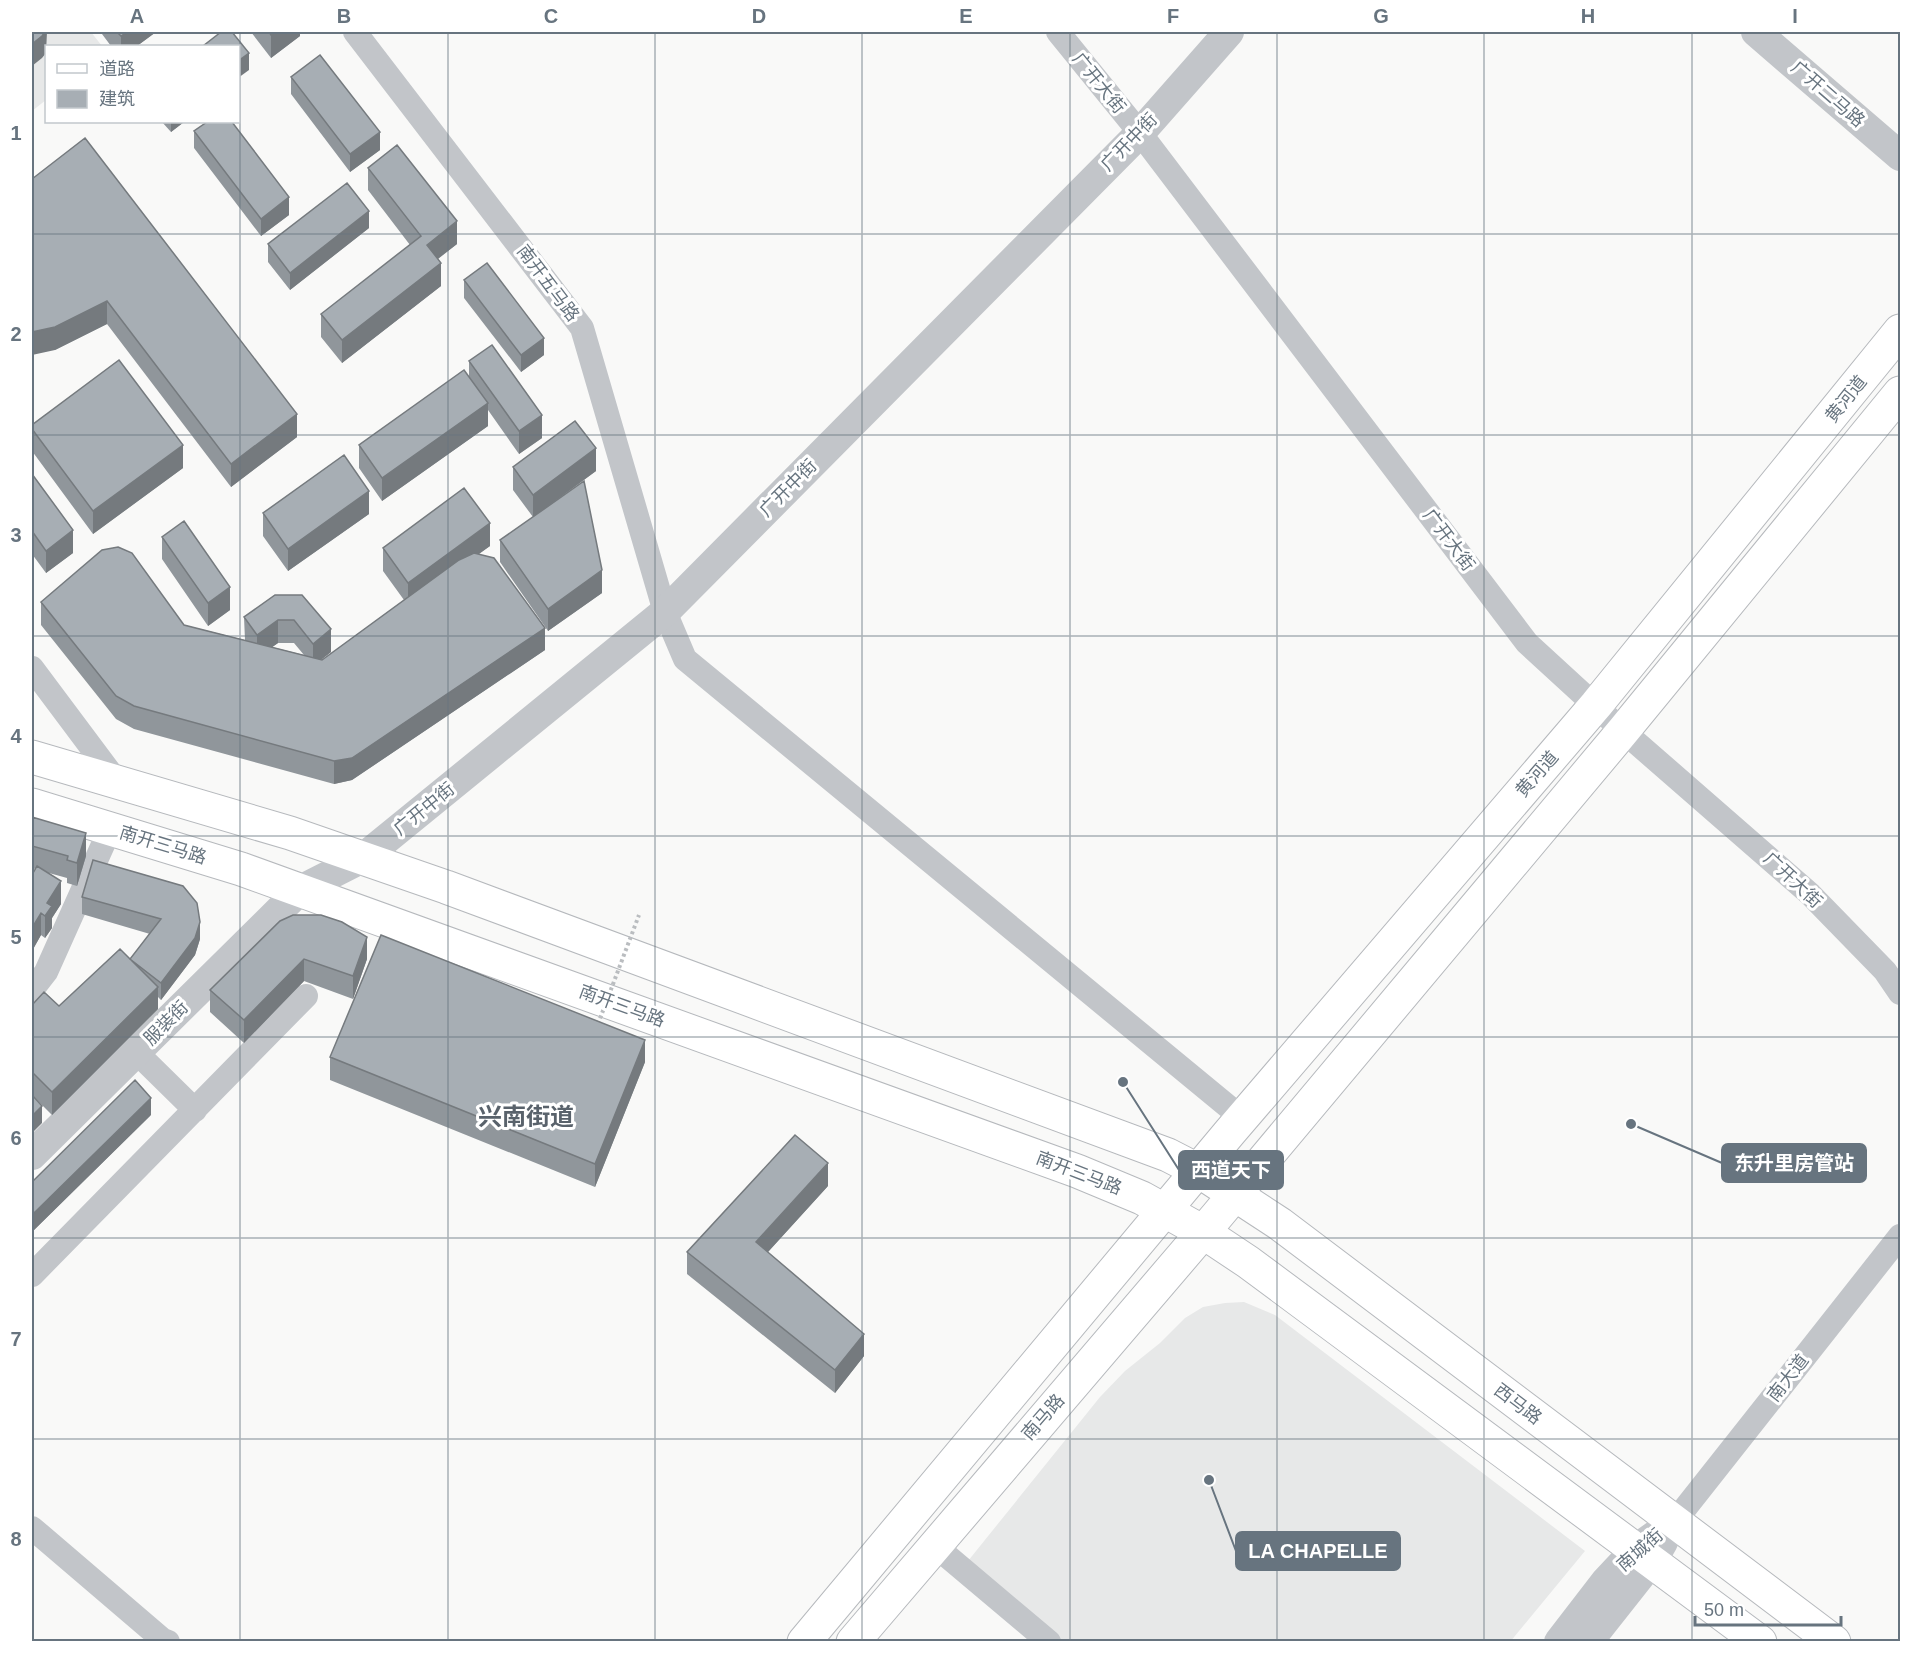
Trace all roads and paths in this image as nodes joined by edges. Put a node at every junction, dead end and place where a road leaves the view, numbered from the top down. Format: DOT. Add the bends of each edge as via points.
graph roads {
  1 [pos="355,32"];
  2 [pos="1058,32"];
  3 [pos="1229,32"];
  4 [pos="1756,32"];
  5 [pos="1140,133"];
  6 [pos="1900,156"];
  7 [pos="1900,331"];
  8 [pos="1900,393"];
  9 [pos="665,612"];
  10 [pos="32,668"];
  11 [pos="1596,705"];
  12 [pos="1623,731"];
  13 [pos="32,757"];
  14 [pos="118,783"];
  15 [pos="32,805"];
  16 [pos="110,829"];
  17 [pos="363,858"];
  18 [pos="300,890"];
  19 [pos="639,915"];
  20 [pos="32,990"];
  21 [pos="1900,993"];
  22 [pos="306,996"];
  23 [pos="594,1035"];
  24 [pos="136,1052"];
  25 [pos="195,1110"];
  26 [pos="1242,1118"];
  27 [pos="32,1155"];
  28 [pos="1199,1171"];
  29 [pos="1234,1194"];
  30 [pos="1166,1210"];
  31 [pos="1203,1232"];
  32 [pos="1900,1236"];
  33 [pos="32,1275"];
  34 [pos="1675,1521"];
  35 [pos="32,1528"];
  36 [pos="934,1545"];
  37 [pos="1644,1555"];
  38 [pos="164,1641"];
  39 [pos="804,1641"];
  40 [pos="853,1641"];
  41 [pos="1049,1641"];
  42 [pos="1559,1641"];
  43 [pos="1587,1641"];
  44 [pos="1760,1641"];
  45 [pos="1834,1641"];
  1 -- 9 [label="street, 南开五马路" via="582,328"];
  2 -- 5 [label="street, 广开大街"];
  3 -- 5 [label="street, 广开中街"];
  4 -- 6 [label="street, 广开二马路"];
  5 -- 9 [label="street, 广开中街"];
  5 -- 11 [label="street, 广开大街" via="1527,643"];
  7 -- 11 [label="main road, 黄河道"];
  8 -- 12 [label="main road"];
  9 -- 17 [label="street, 广开中街"];
  9 -- 26 [label="street, 南开五马路" via="685,659"];
  10 -- 14 [label="street"];
  11 -- 12 [label="street, 广开大街"];
  11 -- 26 [label="main road, 黄河道"];
  12 -- 21 [label="street, 广开大街" via="1810,894 1885,971"];
  12 -- 29 [label="main road"];
  13 -- 14 [label="main road"];
  14 -- 17 [label="main road"];
  15 -- 16 [label="main road, 南开三马路"];
  16 -- 18 [label="main road, 南开三马路"];
  16 -- 20 [label="street" via="46,972"];
  17 -- 18 [label="street, 广开中街"];
  17 -- 28 [label="main road" via="1120,1136"];
  18 -- 24 [label="street, 服装街"];
  18 -- 30 [label="main road, 南开三马路" via="1077,1170"];
  19 -- 23 [label="path, bridge"];
  22 -- 25 [label="street"];
  24 -- 25 [label="street"];
  24 -- 27 [label="street, 服装街"];
  25 -- 33 [label="street"];
  26 -- 28 [label="main road, 黄河道"];
  28 -- 29 [label="main road, 西马路"];
  28 -- 30 [label="main road, 黄河道"];
  29 -- 31 [label="main road, 南马路"];
  29 -- 34 [label="main road, 西马路" via="1280,1224"];
  30 -- 31 [label="main road, 南开三马路"];
  30 -- 39 [label="main road"];
  31 -- 36 [label="main road, 南马路"];
  31 -- 37 [label="main road" via="1286,1289"];
  32 -- 34 [label="street, 南大道"];
  34 -- 37 [label="street, 南城街"];
  34 -- 45 [label="main road, 西马路"];
  35 -- 38 [label="street"];
  36 -- 40 [label="main road, 南马路"];
  36 -- 41 [label="street"];
  37 -- 42 [label="street, 南城街" via="1606,1581"];
  37 -- 43 [label="street, 南城街"];
  37 -- 44 [label="main road"];
}
